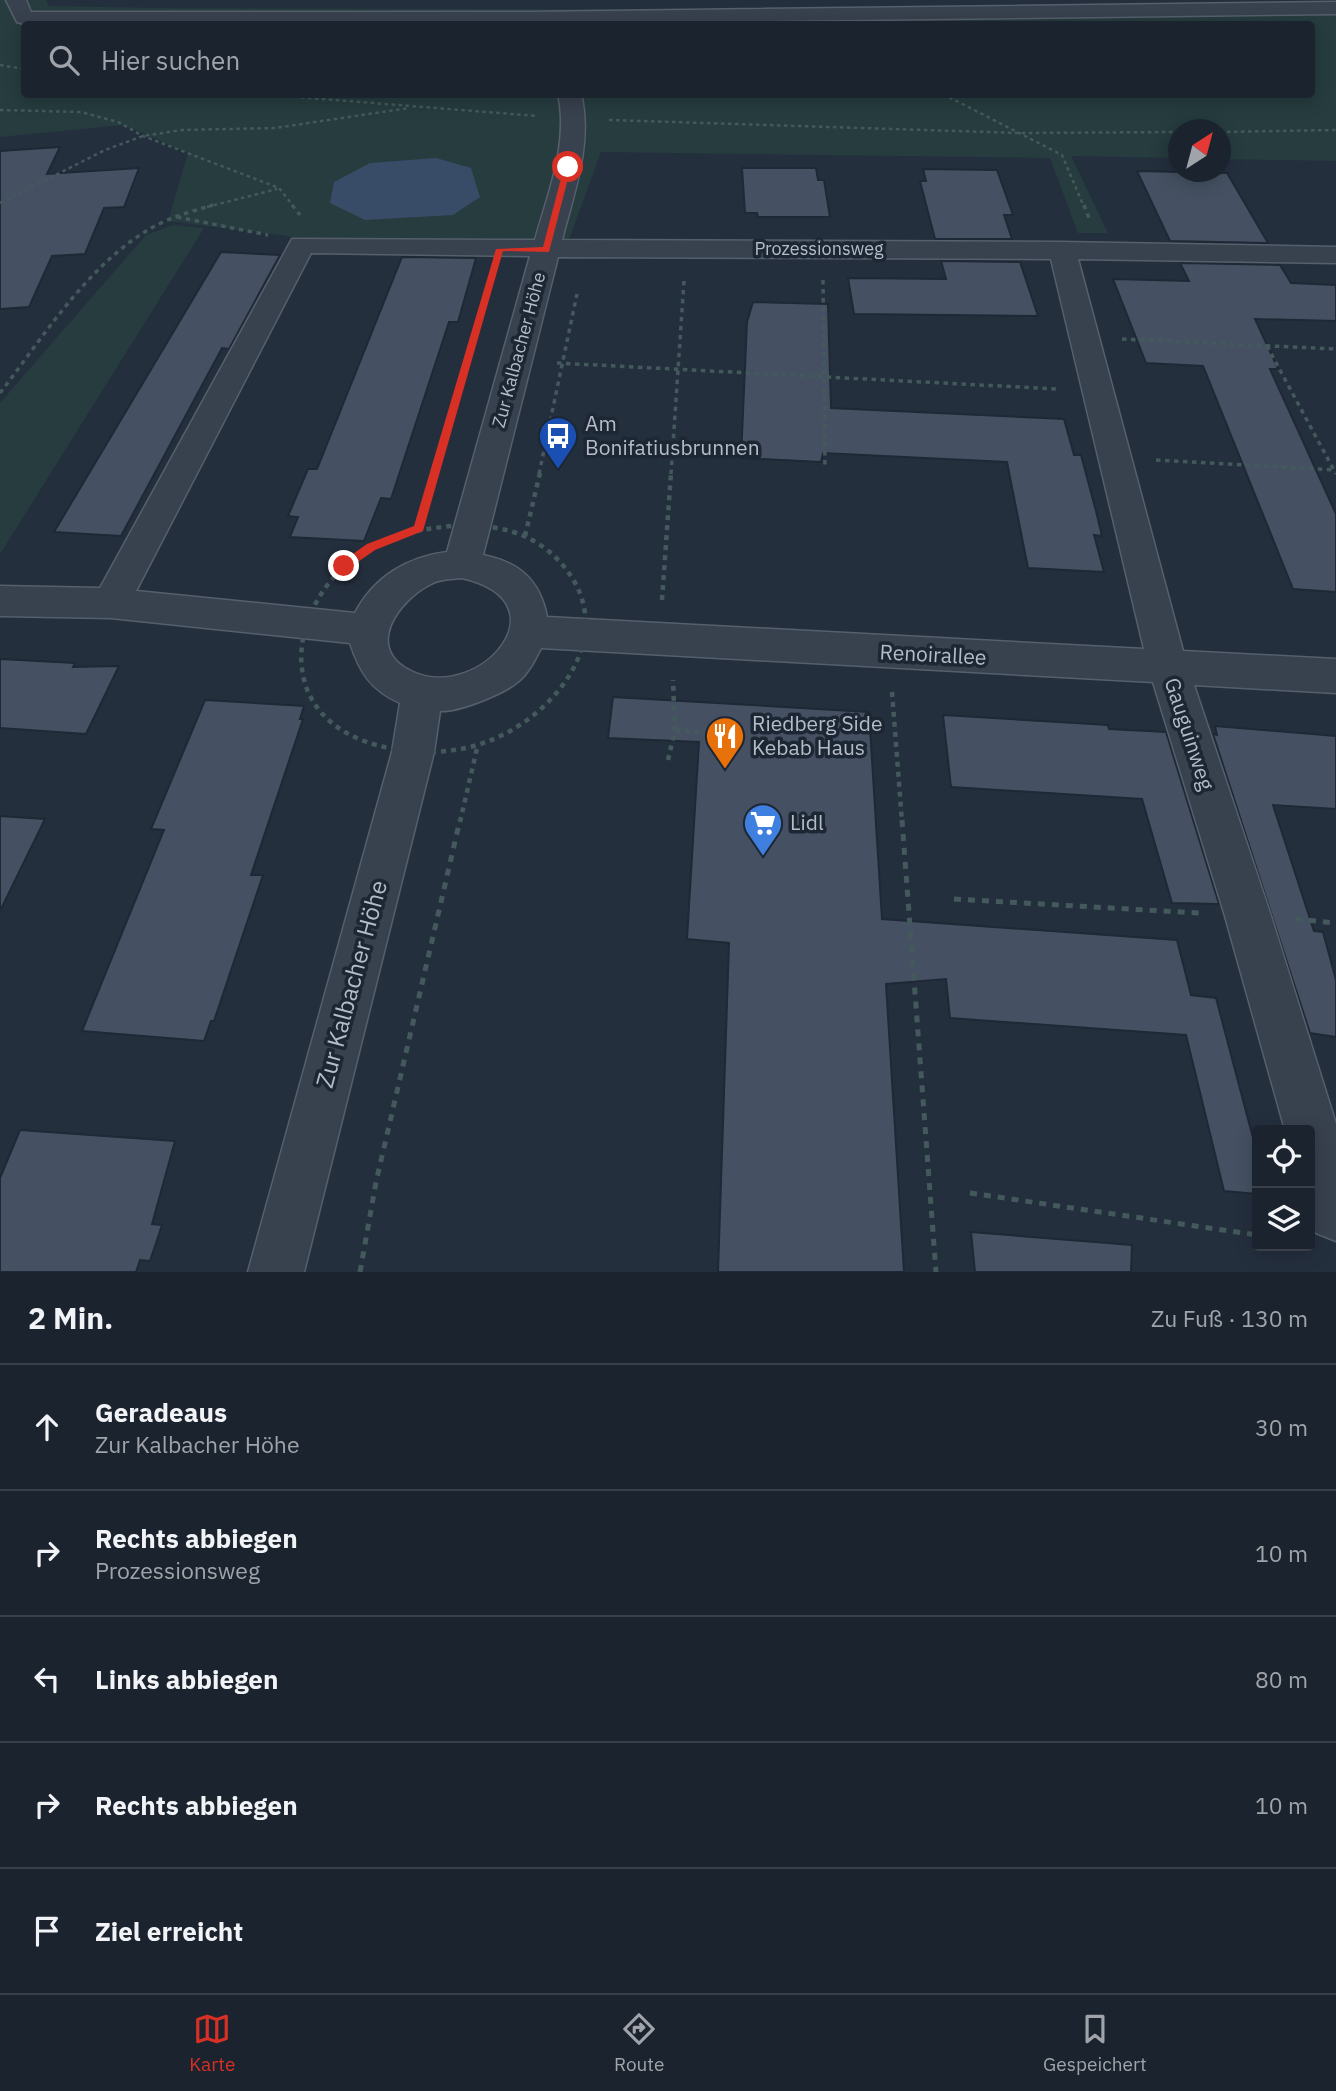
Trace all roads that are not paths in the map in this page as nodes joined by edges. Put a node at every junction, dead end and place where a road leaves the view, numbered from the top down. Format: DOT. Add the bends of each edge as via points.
graph roads {
  1 [pos="16,0"];
  2 [pos="507,0"];
  3 [pos="1336,8"];
  4 [pos="531,21"];
  5 [pos="572,106"];
  6 [pos="546,250"];
  7 [pos="1062,250"];
  8 [pos="1336,256"];
  9 [pos="462,564"];
  10 [pos="0,601"];
  11 [pos="111,603"];
  12 [pos="368,629"];
  13 [pos="531,632"];
  14 [pos="1168,667"];
  15 [pos="1336,676"];
  16 [pos="422,694"];
  17 [pos="1336,1213"];
  18 [pos="276,1272"];
  1 -- 4 [label="street" via="24,18"];
  2 -- 4 [label="street"];
  3 -- 4 [label="street"];
  5 -- 6 [label="street, Zur Kalbacher Höhe" via="568,167"];
  6 -- 7 [label="street, Prozessionsweg"];
  6 -- 9 [label="street, Zur Kalbacher Höhe"];
  6 -- 11 [label="street, Prozessionsweg" via="313,245"];
  7 -- 8 [label="street, Prozessionsweg"];
  7 -- 14 [label="street, Gauguinweg"];
  9 -- 12 [label="street" via="422,571 387,593"];
  9 -- 13 [label="street" via="498,572 525,598"];
  10 -- 11 [label="street"];
  11 -- 12 [label="street"];
  12 -- 16 [label="street" via="369,652 388,680"];
  13 -- 14 [label="street, Renoirallee"];
  13 -- 16 [label="street" via="506,670 464,691"];
  14 -- 15 [label="street, Renoirallee"];
  14 -- 17 [label="street, Gauguinweg"];
  16 -- 18 [label="street, Zur Kalbacher Höhe" via="413,752"];
}
